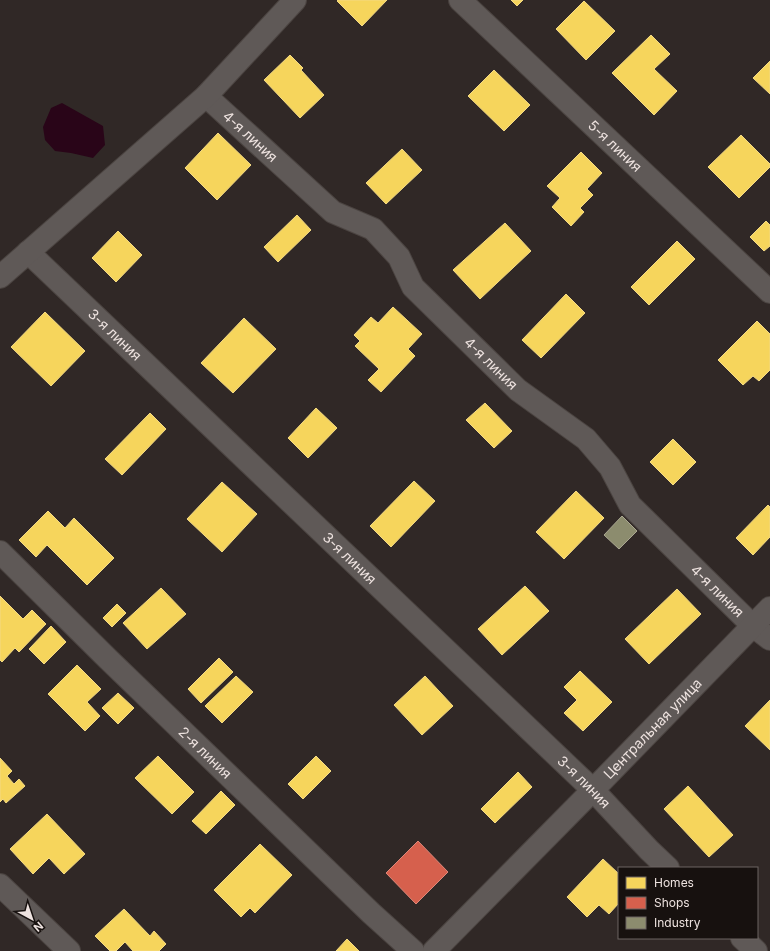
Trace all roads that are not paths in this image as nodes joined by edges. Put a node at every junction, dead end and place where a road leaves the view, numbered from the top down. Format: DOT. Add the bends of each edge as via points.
graph roads {
  1 [pos="295,0"];
  2 [pos="460,0"];
  3 [pos="206,96"];
  4 [pos="28,252"];
  5 [pos="0,277"];
  6 [pos="770,292"];
  7 [pos="0,552"];
  8 [pos="770,608"];
  9 [pos="753,626"];
  10 [pos="770,639"];
  11 [pos="594,790"];
  12 [pos="667,867"];
  13 [pos="0,885"];
  14 [pos="743,939"];
  15 [pos="68,951"];
  16 [pos="413,951"];
  17 [pos="434,951"];
  18 [pos="756,951"];
  1 -- 3 [label="street"];
  2 -- 6 [label="street, 5-я линия"];
  3 -- 4 [label="street"];
  3 -- 9 [label="street, 4-я линия" via="333,212 373,229 399,257 413,287 518,390 586,439 610,467 630,505"];
  4 -- 5 [label="street"];
  4 -- 11 [label="street, 3-я линия"];
  7 -- 16 [label="street, 2-я линия" via="125,676"];
  8 -- 9 [label="street, Центральная улица"];
  9 -- 10 [label="street, 4-я линия"];
  9 -- 11 [label="street, Центральная улица"];
  11 -- 12 [label="street, 3-я линия"];
  11 -- 17 [label="street, Центральная улица"];
  13 -- 15 [label="street"];
  14 -- 18 [label="street"];
}
